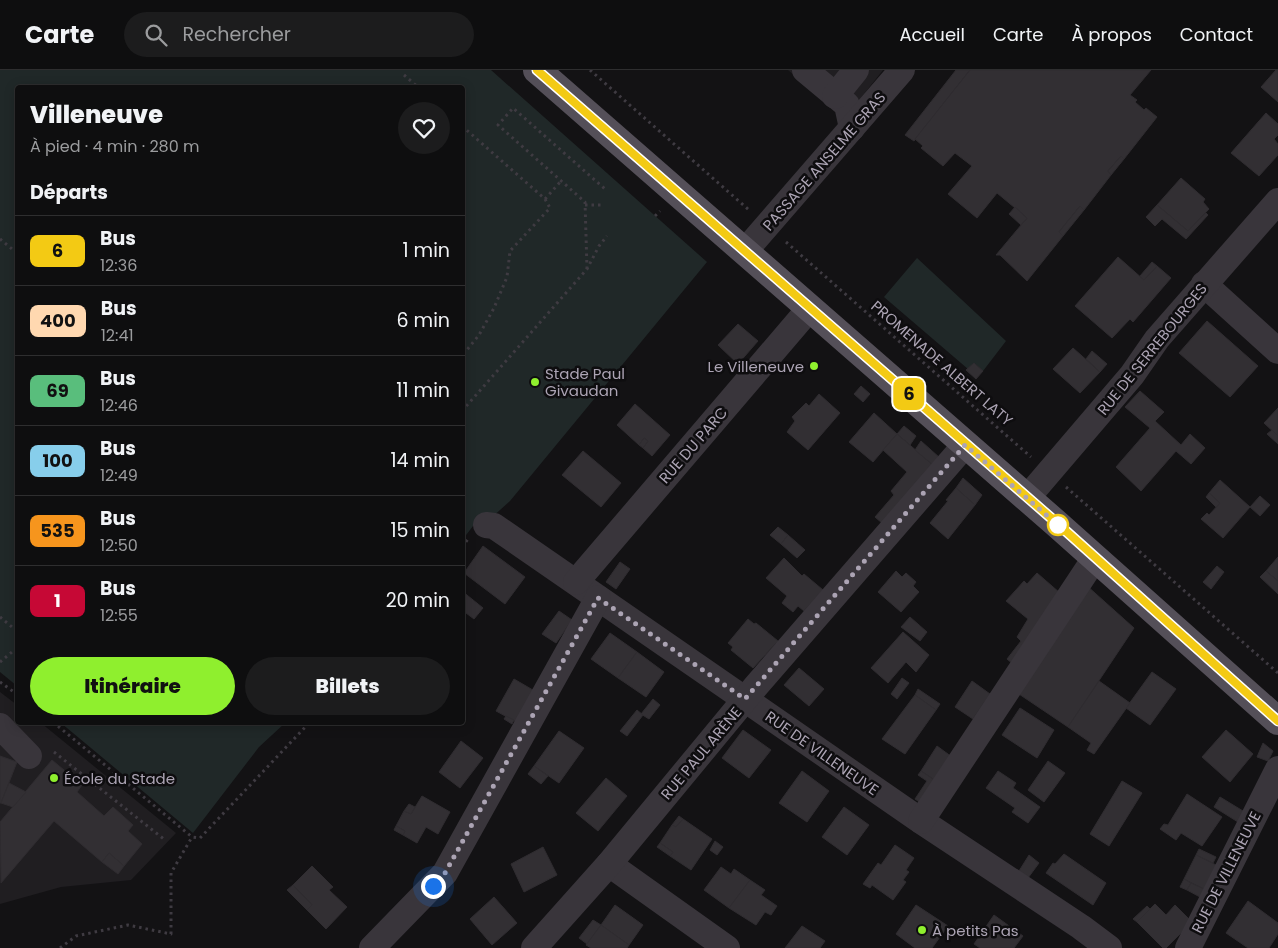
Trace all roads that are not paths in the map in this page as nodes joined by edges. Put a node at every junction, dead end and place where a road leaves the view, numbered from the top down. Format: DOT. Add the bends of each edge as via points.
graph roads {
  1 [pos="537,70"];
  2 [pos="805,70"];
  3 [pos="856,70"];
  4 [pos="902,70"];
  5 [pos="836,96"];
  6 [pos="859,120"];
  7 [pos="1278,201"];
  8 [pos="745,251"];
  9 [pos="1204,284"];
  10 [pos="810,308"];
  11 [pos="1278,351"];
  12 [pos="965,445"];
  13 [pos="1027,498"];
  14 [pos="486,524"];
  15 [pos="1095,558"];
  16 [pos="576,582"];
  17 [pos="598,598"];
  18 [pos="745,699"];
  19 [pos="1278,721"];
  20 [pos="0,726"];
  21 [pos="29,756"];
  22 [pos="1278,769"];
  23 [pos="922,822"];
  24 [pos="609,864"];
  25 [pos="372,948"];
  26 [pos="534,948"];
  27 [pos="727,948"];
  28 [pos="1109,948"];
  29 [pos="1188,948"];
  1 -- 8 [label="main road"];
  2 -- 5 [label="street"];
  3 -- 5 [label="street"];
  4 -- 6 [label="street, PASSAGE ANSELME GRAS"];
  5 -- 6 [label="street"];
  6 -- 8 [label="street, PASSAGE ANSELME GRAS"];
  7 -- 9 [label="street, RUE DE SERREBOURGES"];
  8 -- 10 [label="main road"];
  9 -- 11 [label="street"];
  9 -- 13 [label="street, RUE DE SERREBOURGES" via="1157,339 1132,375"];
  10 -- 12 [label="main road"];
  10 -- 16 [label="street, RUE DU PARC"];
  12 -- 13 [label="main road"];
  12 -- 18 [label="street, RUE PAUL ARÈNE"];
  13 -- 15 [label="main road"];
  14 -- 16 [label="street, RUE DE VILLENEUVE" via="494,526"];
  15 -- 19 [label="main road"];
  15 -- 23 [label="street"];
  16 -- 17 [label="street, RUE DE VILLENEUVE"];
  17 -- 18 [label="street, RUE DE VILLENEUVE"];
  17 -- 25 [label="street" via="445,873"];
  18 -- 23 [label="street, RUE DE VILLENEUVE"];
  18 -- 24 [label="street, RUE PAUL ARÈNE"];
  20 -- 21 [label="street"];
  22 -- 29 [label="street, RUE DE VILLENEUVE"];
  23 -- 28 [label="street, RUE DE VILLENEUVE"];
  24 -- 26 [label="street, RUE PAUL ARÈNE"];
  24 -- 27 [label="street"];
}
